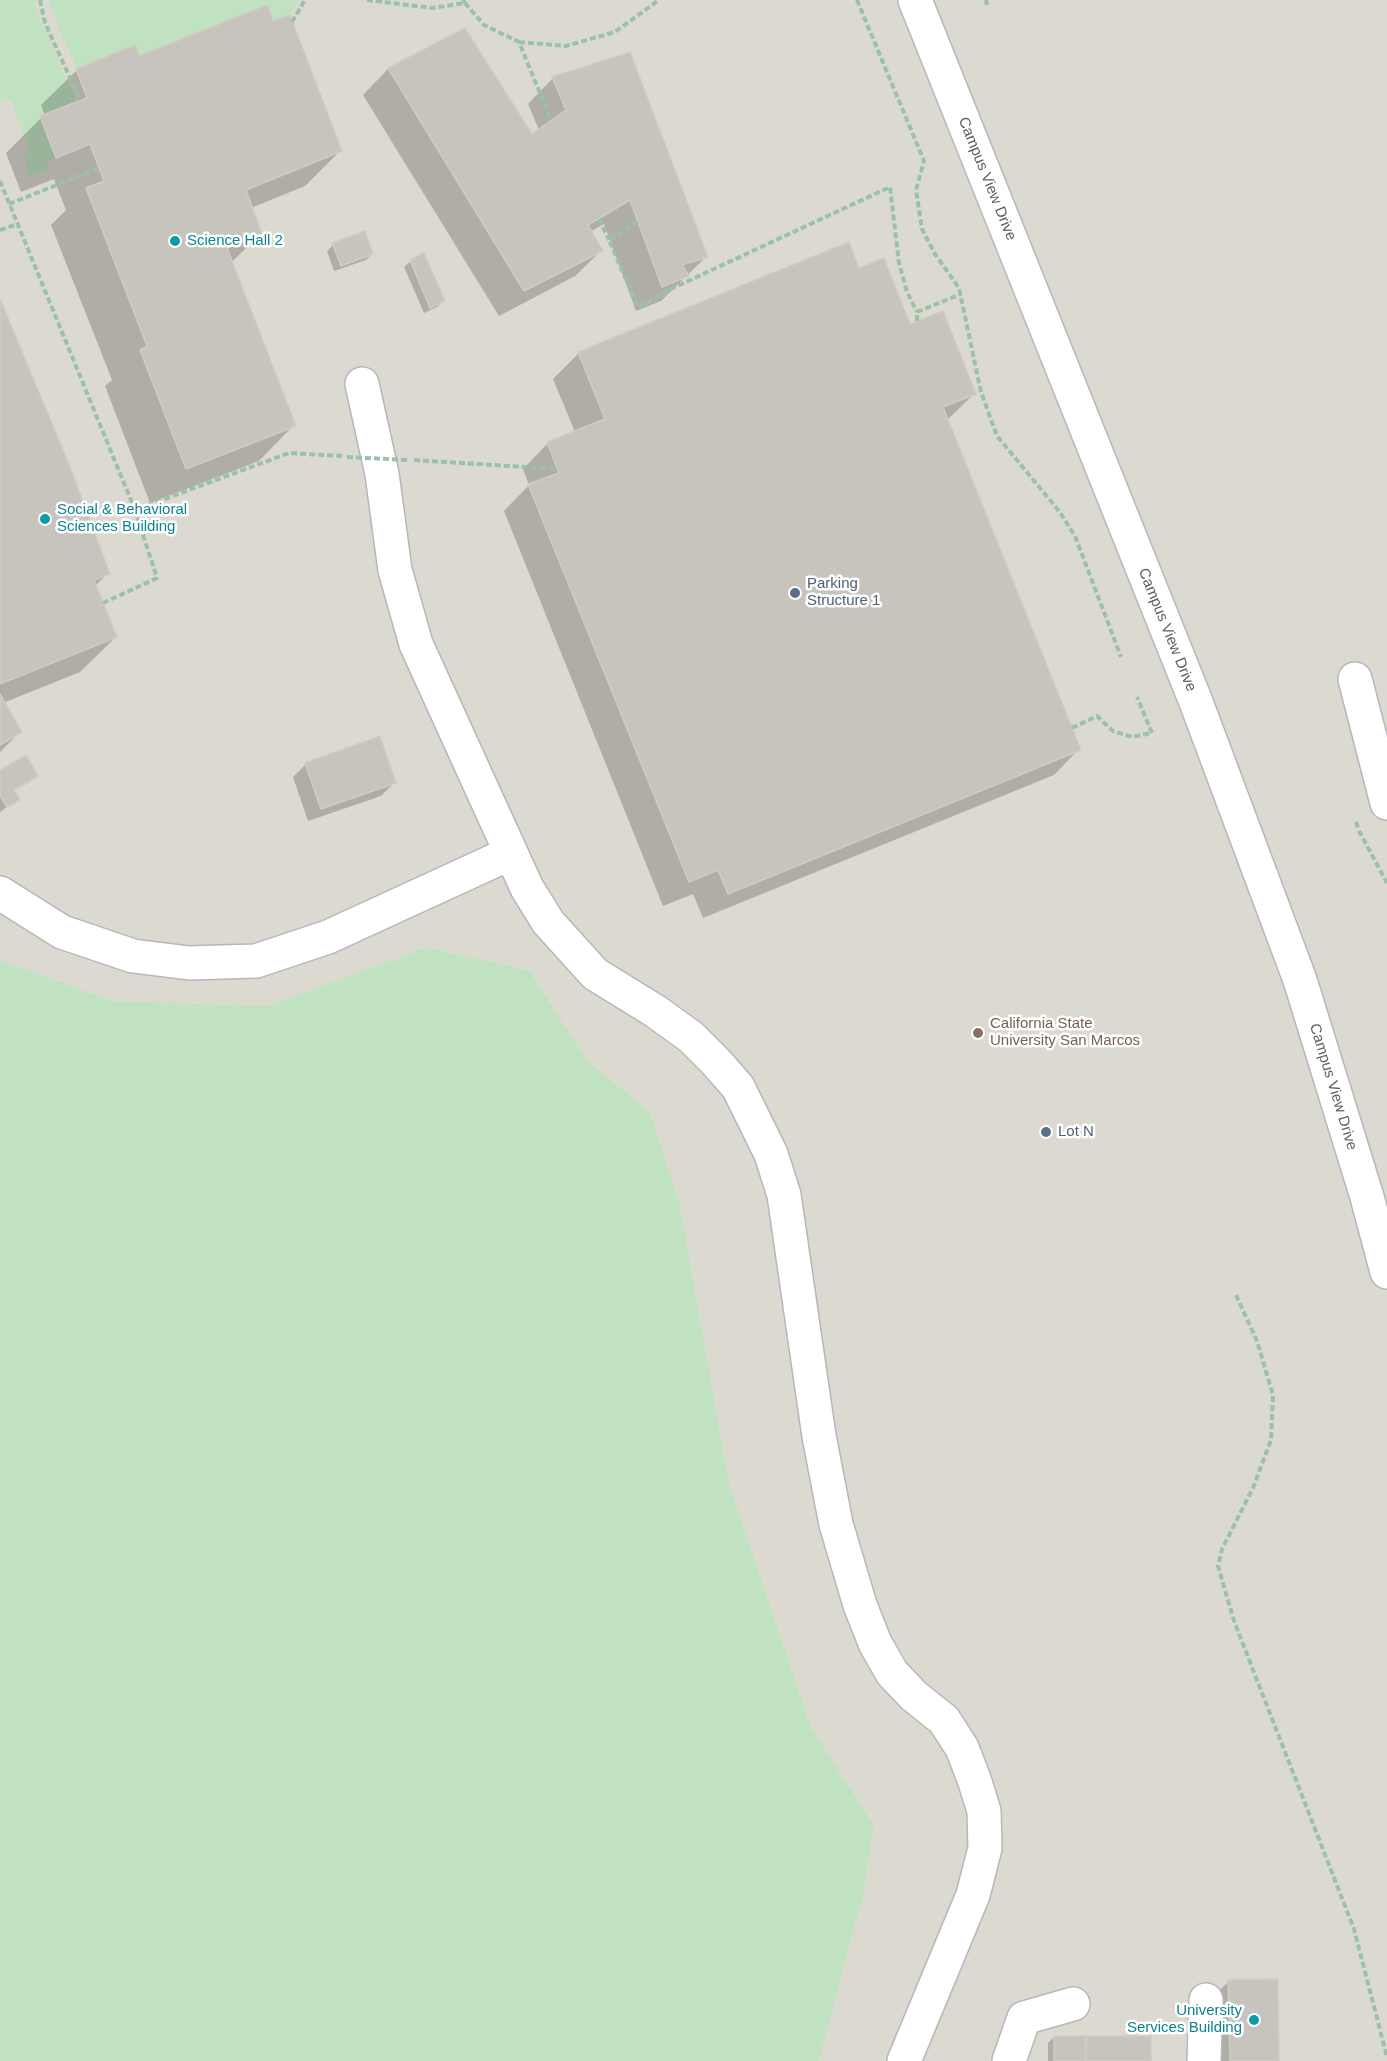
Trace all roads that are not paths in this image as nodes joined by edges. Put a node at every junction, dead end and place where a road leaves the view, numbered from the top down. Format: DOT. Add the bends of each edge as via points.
graph roads {
  1 [pos="915,0"];
  2 [pos="363,384"];
  3 [pos="1355,679"];
  4 [pos="1387,803"];
  5 [pos="511,853"];
  6 [pos="0,892"];
  7 [pos="1387,1272"];
  8 [pos="1206,2000"];
  9 [pos="1073,2004"];
  10 [pos="903,2061"];
  11 [pos="1009,2061"];
  12 [pos="1204,2061"];
  1 -- 7 [label="street, Campus View Drive" via="1187,680 1300,980"];
  2 -- 5 [label="street" via="382,474 395,570 416,644"];
  3 -- 4 [label="street"];
  5 -- 6 [label="street" via="328,937 256,961 189,963 133,956 62,932"];
  5 -- 10 [label="street" via="526,888 548,922 588,967 691,1036 738,1087 771,1154 784,1195 819,1436 836,1524 860,1605 892,1673 944,1720 962,1748 984,1811 985,1848 973,1895"];
  8 -- 12 [label="street"];
  9 -- 11 [label="street" via="1024,2018"];
}
